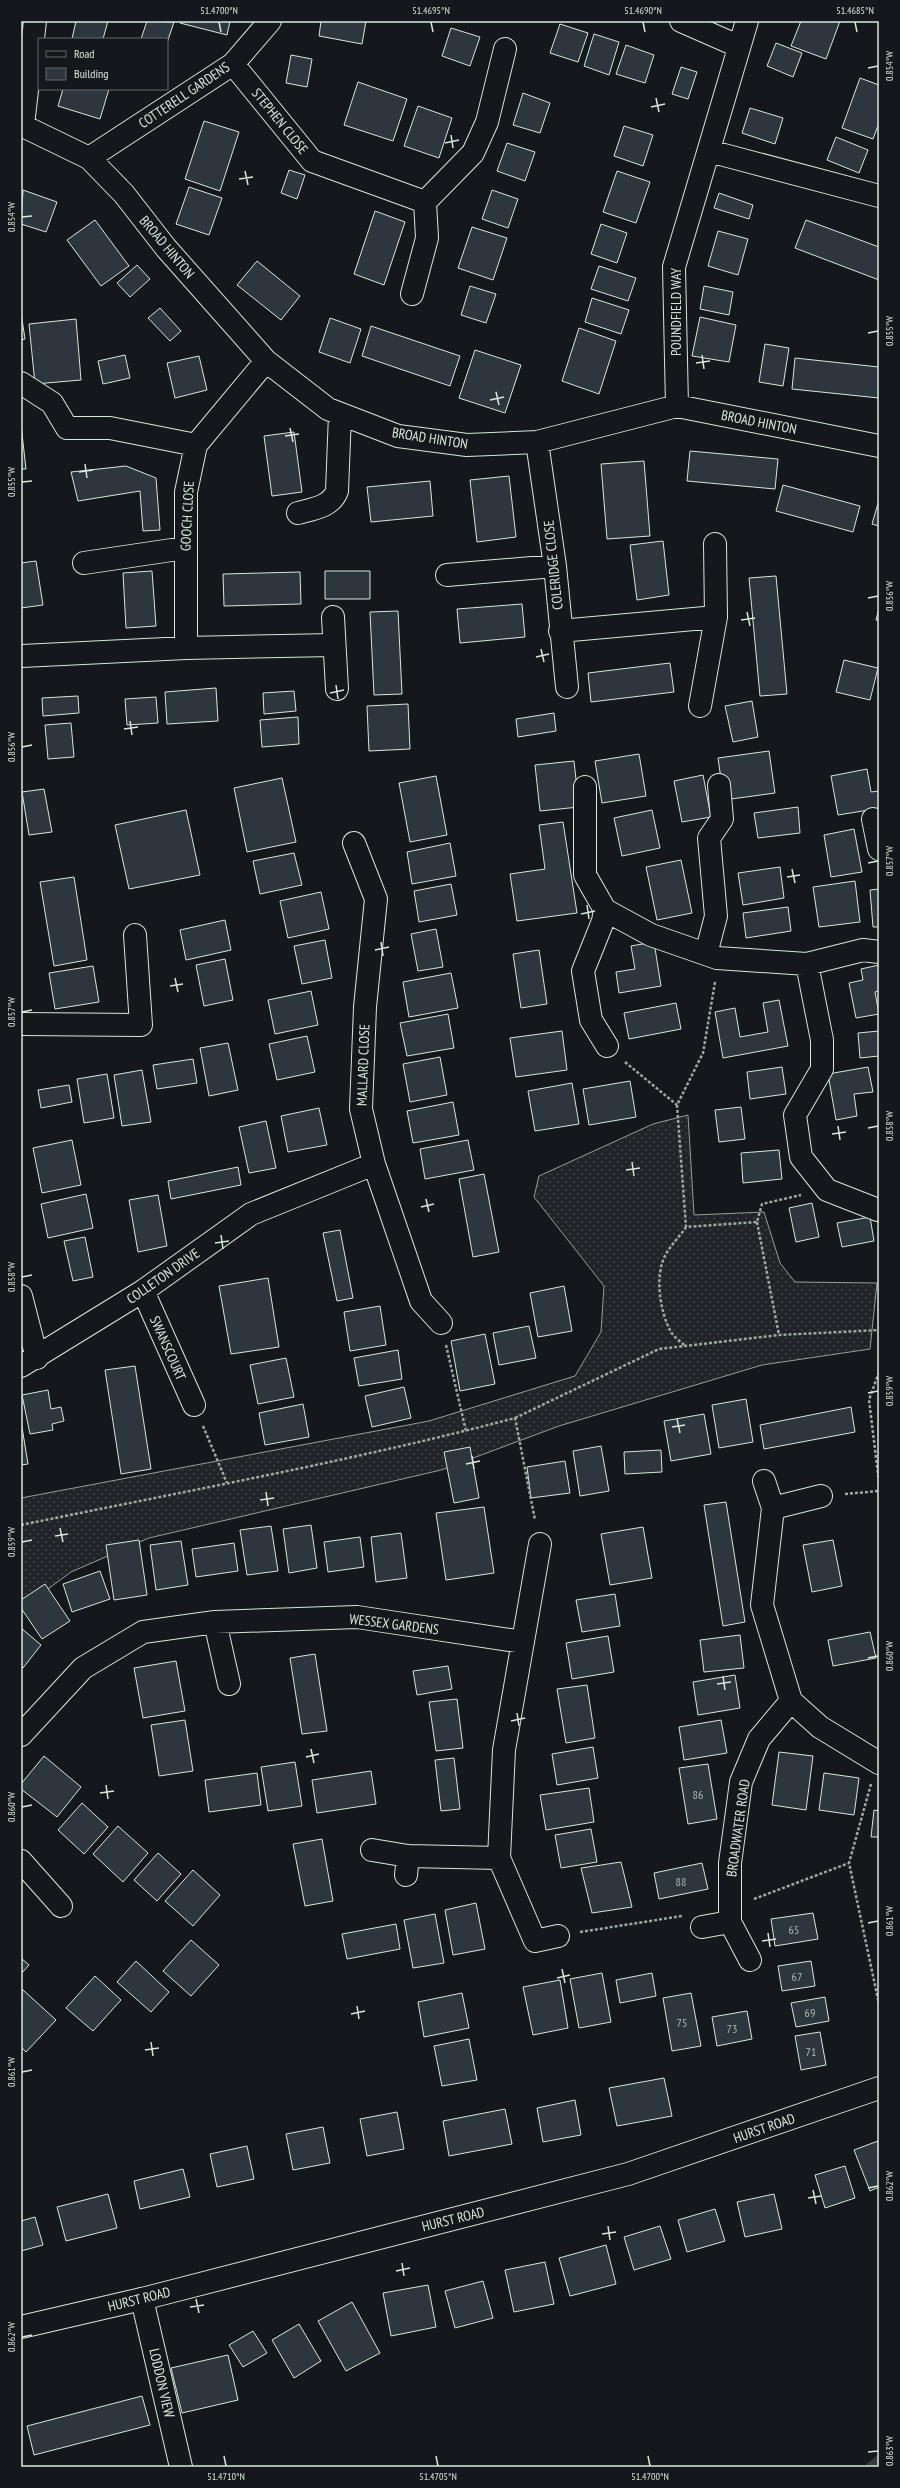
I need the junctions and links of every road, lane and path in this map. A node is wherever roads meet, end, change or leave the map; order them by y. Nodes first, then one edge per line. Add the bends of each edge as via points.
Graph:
1 (35, 21) edge
2 (270, 21) edge
3 (681, 21) edge
4 (747, 21) edge
5 (738, 46) junction
6 (505, 49) dead end
7 (232, 64) junction
8 (22, 125) edge
9 (709, 151) junction
10 (89, 158) junction
11 (879, 196) edge
12 (425, 202) junction
13 (412, 294) dead end
14 (266, 361) junction
15 (21, 383) edge
16 (677, 406) junction
17 (340, 414) junction
18 (537, 442) junction
19 (196, 446) junction
20 (879, 446) edge
21 (298, 513) dead end
22 (716, 544) dead end
23 (185, 548) junction
24 (84, 563) dead end
25 (555, 566) junction
26 (447, 575) dead end
27 (333, 617) dead end
28 (716, 617) junction
29 (560, 631) junction
30 (334, 645) junction
31 (186, 648) junction
32 (22, 656) dead end
33 (567, 687) dead end
34 (337, 689) dead end
35 (700, 706) dead end
36 (719, 785) dead end
37 (585, 787) dead end
38 (873, 819) dead end
39 (354, 843) dead end
40 (879, 849) edge
41 (605, 910) junction
42 (135, 935) dead end
43 (879, 952) edge
44 (711, 956) junction
45 (807, 964) junction
46 (21, 1024) edge
47 (607, 1046) joint
48 (677, 1106) junction
49 (374, 1164) junction
50 (827, 1190) junction
51 (878, 1210) dead end
52 (758, 1222) junction
53 (686, 1227) junction
54 (143, 1291) junction
55 (21, 1296) edge
56 (441, 1323) joint
57 (879, 1330) edge
58 (779, 1334) junction
59 (684, 1346) junction
60 (29, 1362) edge
61 (879, 1372) edge
62 (194, 1405) joint
63 (515, 1418) junction
64 (466, 1431) junction
65 (764, 1481) dead end
66 (879, 1482) edge
67 (227, 1483) junction
68 (879, 1491) edge
69 (821, 1496) joint
70 (773, 1508) junction
71 (21, 1525) edge
72 (540, 1544) joint
73 (215, 1622) junction
74 (523, 1642) junction
75 (229, 1684) dead end
76 (790, 1700) junction
77 (21, 1735) edge
78 (878, 1763) edge
79 (372, 1850) dead end
80 (499, 1858) junction
81 (21, 1861) edge
82 (849, 1863) junction
83 (61, 1906) dead end
84 (730, 1915) junction
85 (683, 1916) dead end
86 (702, 1927) dead end
87 (558, 1936) joint
88 (750, 1960) dead end
89 (879, 2004) edge
90 (879, 2088) edge
91 (142, 2299) junction
92 (21, 2327) edge
93 (181, 2467) edge

1 - 8 street
2 - 7 street, COTTERELL GARDENS
3 - 5 street
4 - 5 street, POUNDFIELD WAY
5 - 9 street, POUNDFIELD WAY
6 - 12 street via 487,122 473,154
7 - 10 street, COTTERELL GARDENS
7 - 12 street, STEPHEN CLOSE via 312,161
8 - 10 street, BROAD HINTON
9 - 11 street
9 - 16 street, POUNDFIELD WAY via 674,267
10 - 14 street, BROAD HINTON via 124,194 166,248
12 - 13 street via 427,238
14 - 17 street, BROAD HINTON via 328,409
14 - 19 street, GOOCH CLOSE
15 - 19 street via 52,403 67,428 110,428
16 - 18 street, BROAD HINTON
16 - 20 street, BROAD HINTON
17 - 18 street, BROAD HINTON via 398,436 467,445
17 - 21 street via 335,498 320,508
18 - 25 street, COLERIDGE CLOSE
19 - 23 street, GOOCH CLOSE via 186,492
22 - 28 street
23 - 24 street
23 - 31 street, GOOCH CLOSE
25 - 26 street
25 - 29 street, COLERIDGE CLOSE
27 - 30 street
28 - 29 street
28 - 35 street
29 - 33 street, COLERIDGE CLOSE
30 - 31 street
30 - 34 street
31 - 32 street
36 - 44 street via 722,819 709,838 716,916
37 - 41 street via 585,875
38 - 40 street
39 - 49 street, MALLARD CLOSE via 376,899 365,1007 361,1109
41 - 44 street via 651,935
41 - 47 street via 583,972 591,1020
42 - 46 street via 141,1025
43 - 45 street via 863,950
44 - 45 street
44 - 48 path via 713,1004 703,1053
45 - 50 street via 822,1040 822,1069 795,1115 801,1157
47 - 48 path
48 - 53 path
49 - 54 street, COLLETON DRIVE via 251,1214
49 - 56 street, MALLARD CLOSE via 421,1301
50 - 51 street
50 - 52 path via 762,1204
52 - 53 path
52 - 58 path
53 - 59 path via 665,1255 660,1275 664,1314 671,1333
54 - 60 street, COLLETON DRIVE
54 - 62 street, SWANSCOURT
55 - 60 street
56 - 64 path
57 - 58 path
58 - 59 path
59 - 63 path via 659,1349
61 - 66 path via 869,1400
62 - 67 path
63 - 64 path
63 - 72 path
64 - 67 path
65 - 70 street
67 - 71 path
68 - 69 path
69 - 70 street
70 - 76 street via 762,1605
72 - 74 street
73 - 74 street, WESSEX GARDENS via 357,1617
73 - 75 street
73 - 77 street, WESSEX GARDENS via 143,1632 83,1668
74 - 80 street via 504,1750
76 - 78 street via 820,1727
76 - 84 street, BROADWATER ROAD via 759,1739 741,1782 730,1863
78 - 82 path
79 - 80 street via 407,1865
80 - 87 street via 535,1940
81 - 83 street
82 - 84 path
82 - 89 path
84 - 86 street
84 - 88 street, BROADWATER ROAD
85 - 87 path
90 - 91 street, HURST ROAD via 628,2174
91 - 92 street, HURST ROAD
91 - 93 street, LODDON VIEW

